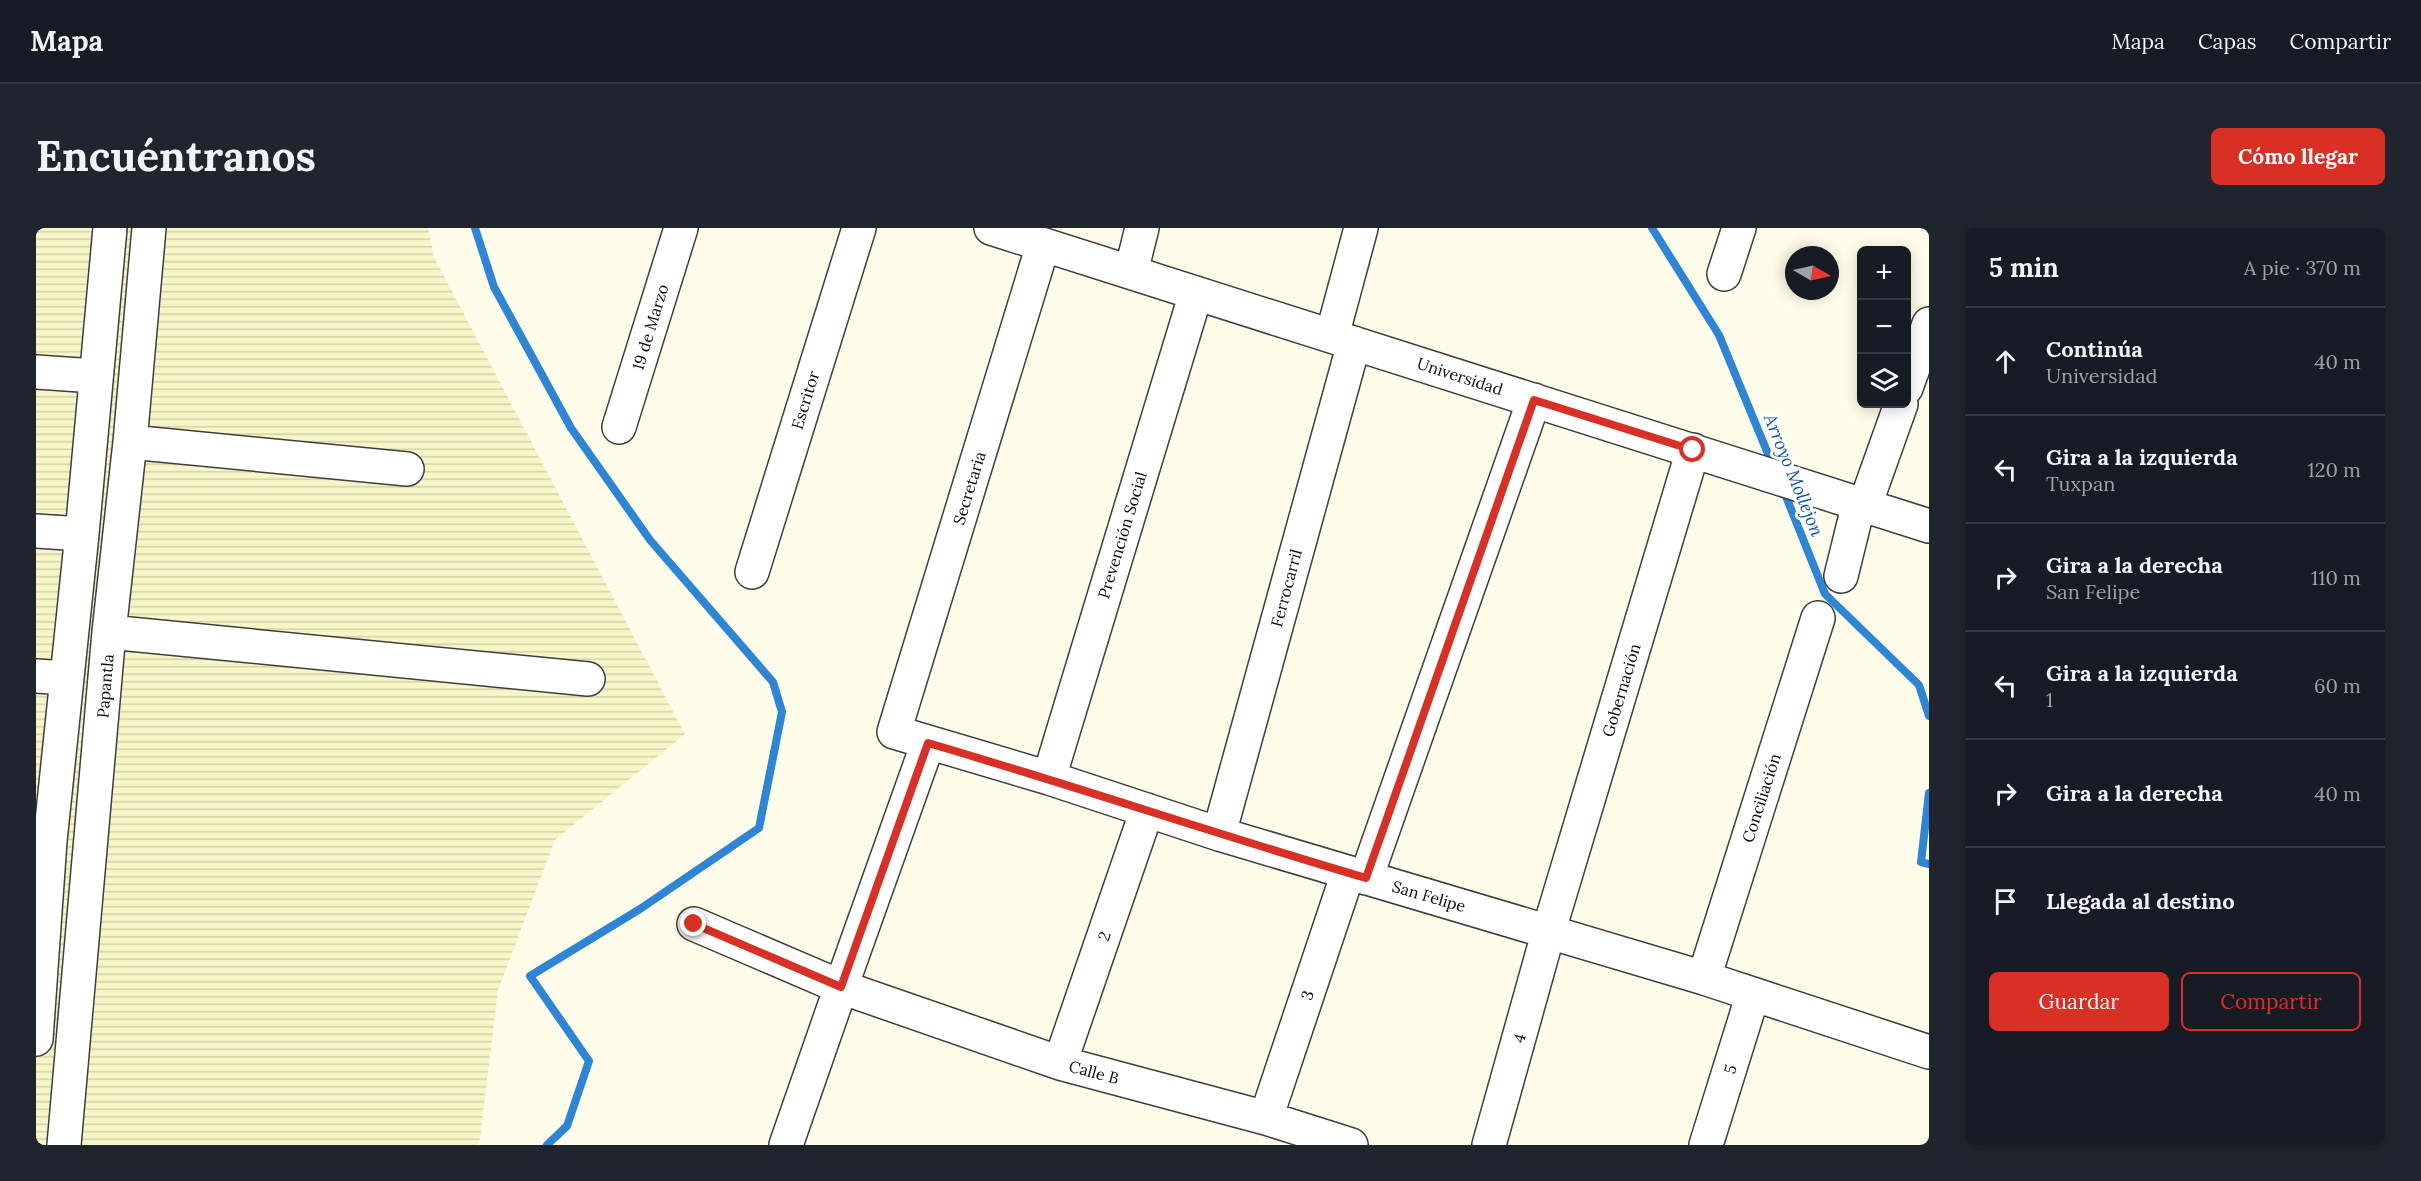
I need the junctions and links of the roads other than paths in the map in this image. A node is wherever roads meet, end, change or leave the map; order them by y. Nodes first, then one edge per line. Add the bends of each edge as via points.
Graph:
1 (110, 228) edge
2 (143, 228) edge
3 (681, 228) edge
4 (859, 228) edge
5 (991, 228) edge
6 (1142, 228) edge
7 (1361, 228) edge
8 (1738, 228) edge
9 (1043, 244) junction
10 (1131, 272) junction
11 (1724, 274) dead end
12 (1196, 293) junction
13 (1929, 324) edge
14 (1343, 339) junction
15 (36, 372) edge
16 (1911, 374) edge
17 (95, 376) junction
18 (1534, 400) junction
19 (1899, 408) edge
20 (619, 427) dead end
21 (130, 442) junction
22 (1693, 450) junction
23 (407, 469) dead end
24 (1862, 504) junction
25 (1929, 526) edge
26 (36, 531) edge
27 (82, 534) junction
28 (752, 572) dead end
29 (1841, 576) dead end
30 (1818, 618) dead end
31 (109, 632) junction
32 (51, 677) edge
33 (588, 679) dead end
34 (894, 732) joint
35 (928, 743) junction
36 (1049, 778) junction
37 (1147, 810) junction
38 (1219, 834) junction
39 (43, 841) edge
40 (92, 847) junction
41 (1357, 875) junction
42 (694, 924) dead end
43 (1549, 930) junction
44 (1704, 978) junction
45 (841, 987) junction
46 (1753, 994) junction
47 (38, 1005) edge
48 (36, 1040) edge
49 (1929, 1052) edge
50 (1060, 1063) junction
51 (1266, 1118) junction
52 (64, 1145) edge
53 (786, 1145) edge
54 (1351, 1145) edge
55 (1489, 1145) edge
56 (1706, 1145) edge

1 - 17 street
2 - 21 street, Papantla
3 - 20 street, 19 de Marzo
4 - 28 street, Escritor
5 - 9 street, Universidad
6 - 10 street
7 - 14 street, Ferrocarril
8 - 11 street
9 - 10 street, Universidad
9 - 34 street, Secretaria
10 - 12 street, Universidad
12 - 14 street, Universidad
12 - 36 street, Prevención Social
13 - 16 street
14 - 18 street, Universidad
14 - 38 street, Ferrocarril
15 - 17 street
17 - 27 street
18 - 22 street, Universidad
18 - 41 street, 3
19 - 24 street
21 - 23 street
21 - 31 street, Papantla
22 - 24 street, Universidad
22 - 43 street, Gobernación
24 - 25 street, Universidad
24 - 29 street
26 - 27 street
27 - 32 street
30 - 44 street, Conciliación
31 - 33 street
31 - 40 street, Papantla
32 - 39 street
34 - 35 street, San Felipe
35 - 36 street, San Felipe
35 - 45 street
36 - 37 street, San Felipe
37 - 38 street, San Felipe
37 - 50 street, 2
38 - 41 street, San Felipe
39 - 40 street
39 - 47 street
40 - 52 street, Papantla
41 - 43 street, San Felipe
41 - 51 street, 3
42 - 45 street, Calle B
43 - 44 street, San Felipe
43 - 55 street, 4
44 - 46 street, San Felipe
45 - 50 street, Calle B
45 - 53 street
46 - 49 street, San Felipe
46 - 56 street, 5
47 - 48 street
50 - 51 street, Calle B
51 - 54 street, Calle B

